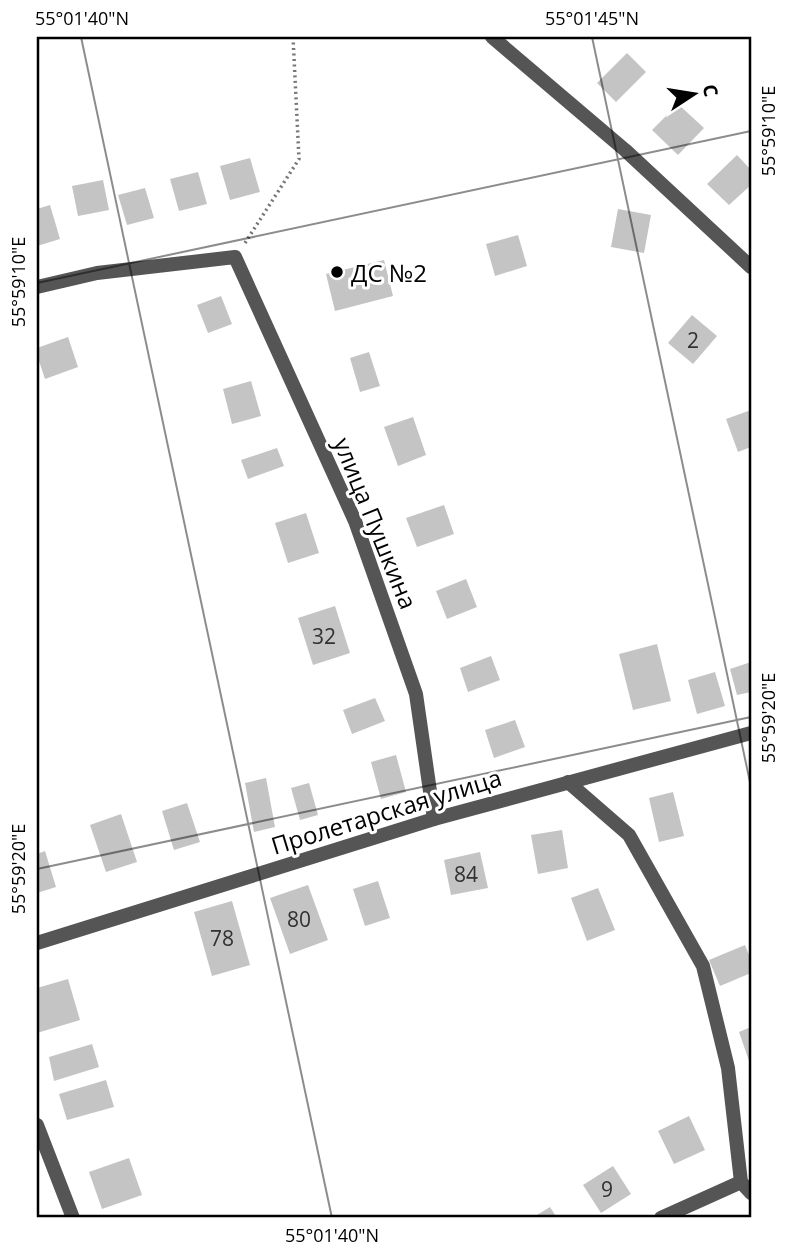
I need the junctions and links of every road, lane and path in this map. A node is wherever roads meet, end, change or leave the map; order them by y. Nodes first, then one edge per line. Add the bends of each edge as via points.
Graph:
1 (293, 37) edge
2 (492, 37) edge
3 (236, 257) junction
4 (751, 267) edge
5 (37, 287) edge
6 (751, 733) edge
7 (568, 782) junction
8 (434, 819) junction
9 (37, 943) edge
10 (37, 1125) edge
11 (741, 1182) junction
12 (751, 1193) edge
13 (73, 1218) edge
14 (661, 1218) edge

1 - 3 path via 299,159
2 - 4 street via 625,150
3 - 5 street via 97,273
3 - 8 street, улица Пушкина via 355,521 416,694
6 - 7 street, Пролетарская улица
7 - 8 street, Пролетарская улица
7 - 11 street via 629,835 703,966 728,1068
8 - 9 street, Пролетарская улица
10 - 13 street
11 - 12 street
11 - 14 street

